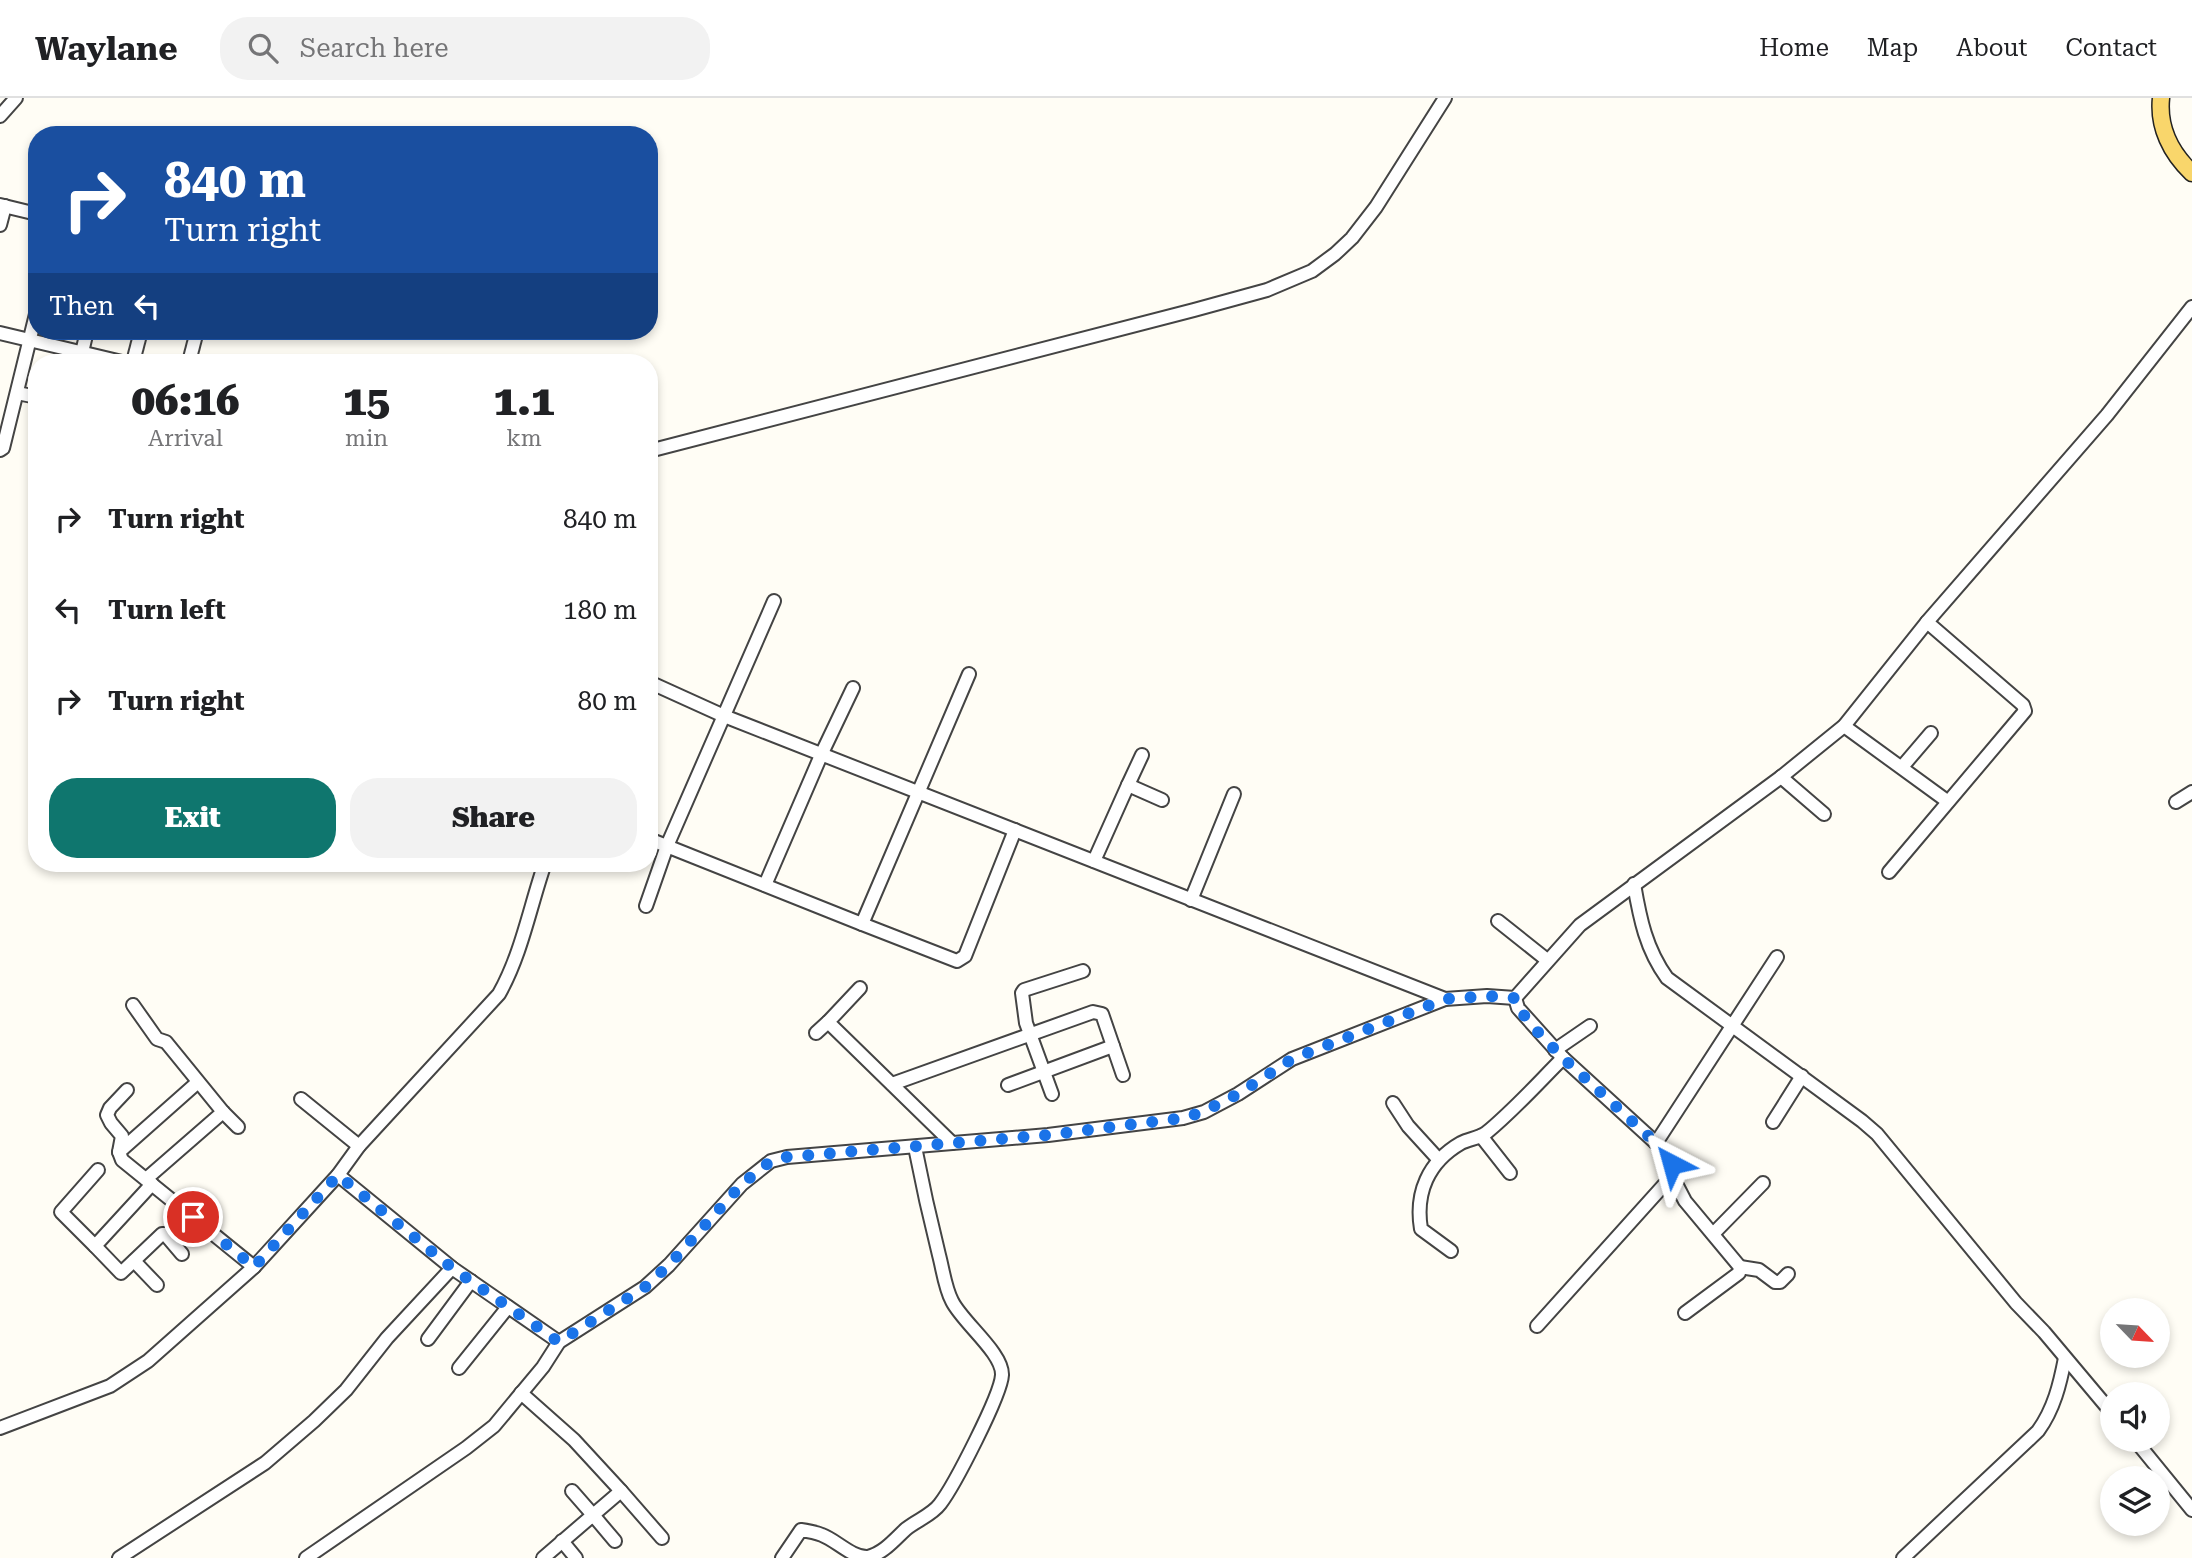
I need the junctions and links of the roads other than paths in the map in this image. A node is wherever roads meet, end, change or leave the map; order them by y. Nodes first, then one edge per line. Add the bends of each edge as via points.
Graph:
1 (16, 98) edge
2 (1445, 98) edge
3 (2161, 98) edge
4 (0, 116) edge
5 (2192, 173) edge
6 (2, 206) edge
7 (28, 212) edge
8 (0, 225) edge
9 (2192, 307) edge
10 (0, 333) edge
11 (28, 340) edge
12 (29, 340) joint
13 (69, 354) edge
14 (17, 393) junction
15 (28, 395) edge
16 (658, 449) edge
17 (0, 450) edge
18 (774, 601) dead end
19 (1927, 622) junction
20 (969, 674) dead end
21 (658, 686) edge
22 (853, 688) dead end
23 (724, 716) junction
24 (1844, 726) junction
25 (1931, 733) dead end
26 (822, 753) junction
27 (1142, 755) dead end
28 (1902, 767) junction
29 (1781, 777) junction
30 (1128, 785) junction
31 (920, 791) junction
32 (2192, 792) edge
33 (1234, 794) dead end
34 (1162, 800) dead end
35 (1947, 801) junction
36 (2176, 802) dead end
37 (1824, 814) dead end
38 (1015, 830) junction
39 (658, 842) edge
40 (667, 846) junction
41 (1094, 861) junction
42 (542, 872) edge
43 (658, 872) edge
44 (658, 872) edge
45 (1889, 872) dead end
46 (1634, 884) junction
47 (765, 885) junction
48 (1191, 900) junction
49 (646, 906) dead end
50 (1498, 921) dead end
51 (862, 924) junction
52 (1777, 957) dead end
53 (1546, 960) junction
54 (1083, 971) dead end
55 (860, 988) dead end
56 (1515, 998) junction
57 (1445, 999) junction
58 (133, 1004) dead end
59 (828, 1022) junction
60 (1590, 1026) dead end
61 (1733, 1026) junction
62 (816, 1033) dead end
63 (1029, 1035) junction
64 (1113, 1046) junction
65 (1559, 1054) junction
66 (1043, 1072) junction
67 (1123, 1075) dead end
68 (1802, 1076) junction
69 (198, 1082) junction
70 (892, 1084) junction
71 (1009, 1085) dead end
72 (127, 1090) dead end
73 (1052, 1094) dead end
74 (301, 1099) dead end
75 (1393, 1102) dead end
76 (223, 1112) junction
77 (1773, 1122) dead end
78 (238, 1127) dead end
79 (1481, 1136) junction
80 (952, 1143) junction
81 (1656, 1143) junction
82 (359, 1146) junction
83 (915, 1147) junction
84 (119, 1152) junction
85 (1439, 1160) junction
86 (98, 1170) dead end
87 (1510, 1173) dead end
88 (338, 1175) junction
89 (1672, 1176) junction
90 (149, 1182) junction
91 (1763, 1183) dead end
92 (1713, 1234) junction
93 (95, 1246) junction
94 (1451, 1251) dead end
95 (182, 1254) dead end
96 (134, 1261) junction
97 (254, 1267) junction
98 (1740, 1267) junction
99 (452, 1268) junction
100 (1788, 1275) dead end
101 (471, 1281) junction
102 (157, 1285) dead end
103 (508, 1307) junction
104 (1685, 1313) dead end
105 (1537, 1326) dead end
106 (428, 1339) dead end
107 (559, 1342) junction
108 (2065, 1358) junction
109 (459, 1367) dead end
110 (521, 1393) junction
111 (2100, 1399) edge
112 (0, 1428) edge
113 (2145, 1452) edge
114 (572, 1490) dead end
115 (621, 1491) junction
116 (2192, 1510) edge
117 (593, 1515) junction
118 (662, 1538) dead end
119 (562, 1541) junction
120 (615, 1541) dead end
121 (119, 1558) edge
122 (306, 1558) edge
123 (542, 1558) edge
124 (576, 1558) edge
125 (782, 1558) edge
126 (1903, 1558) edge

1 - 4 street
2 - 16 street via 1360,228 1312,271 1206,307
3 - 5 main road via 2169,143
6 - 7 street
6 - 8 street
9 - 19 street via 2107,415
10 - 11 street
12 - 13 street
12 - 14 street
14 - 15 street
14 - 17 street
18 - 23 street
19 - 24 street
19 - 35 street via 2025,708
20 - 31 street
21 - 23 street
22 - 26 street
23 - 26 street
23 - 40 street
24 - 28 street
24 - 29 street
25 - 28 street
26 - 31 street
26 - 47 street
27 - 30 street
28 - 35 street
29 - 37 street
29 - 46 street
30 - 34 street
30 - 41 street
31 - 38 street
31 - 51 street
32 - 36 street
33 - 48 street
35 - 45 street
38 - 41 street
38 - 51 street via 961,960
39 - 40 street
40 - 43 street
40 - 47 street
41 - 48 street
42 - 82 street via 499,994
44 - 49 street
46 - 53 street via 1580,925
46 - 61 street via 1641,928 1659,967 1678,988
47 - 51 street
48 - 57 street
50 - 53 street
52 - 61 street
53 - 56 street
54 - 63 street via 1024,990
55 - 59 street
56 - 57 street
56 - 65 street via 1518,1008
57 - 80 street via 1292,1059 1238,1094 1194,1115 1104,1129
58 - 69 street via 157,1039 166,1042
59 - 62 street
59 - 70 street
60 - 65 street
61 - 68 street
61 - 81 street
63 - 64 street via 1093,1012 1102,1014
63 - 66 street
63 - 70 street
64 - 66 street
64 - 67 street
65 - 79 street
65 - 81 street
66 - 71 street
66 - 73 street
68 - 77 street
68 - 108 street via 1877,1134
69 - 76 street
69 - 84 street
70 - 80 street
72 - 84 street via 107,1115 122,1136
74 - 82 street
75 - 85 street
76 - 78 street
76 - 90 street
79 - 85 street via 1461,1143
79 - 87 street
80 - 83 street
81 - 89 street via 1672,1164
82 - 88 street
83 - 107 street via 771,1161 742,1184 645,1287
83 - 125 street via 951,1301 1000,1365 1002,1375 995,1397 940,1504 880,1552 860,1558 823,1535 801,1530
84 - 90 street via 122,1160
85 - 94 street via 1424,1182 1421,1225
86 - 93 street via 61,1212
88 - 97 street
88 - 99 street
89 - 92 street via 1685,1201
89 - 105 street
90 - 93 street
90 - 97 street
91 - 92 street
92 - 98 street
93 - 96 street via 121,1273
95 - 96 street via 162,1234
96 - 102 street
97 - 112 street via 148,1361 110,1386
98 - 100 street via 1759,1270 1775,1282
98 - 104 street via 1739,1273
99 - 101 street
99 - 121 street via 314,1421 265,1462
101 - 103 street
101 - 106 street
103 - 107 street
103 - 109 street
107 - 110 street
108 - 111 street
108 - 126 street via 2048,1417 2038,1432
110 - 115 street via 574,1440
110 - 122 street via 494,1426 466,1448
113 - 116 street
114 - 117 street
115 - 117 street
115 - 118 street
117 - 119 street
117 - 120 street
119 - 123 street
119 - 124 street

